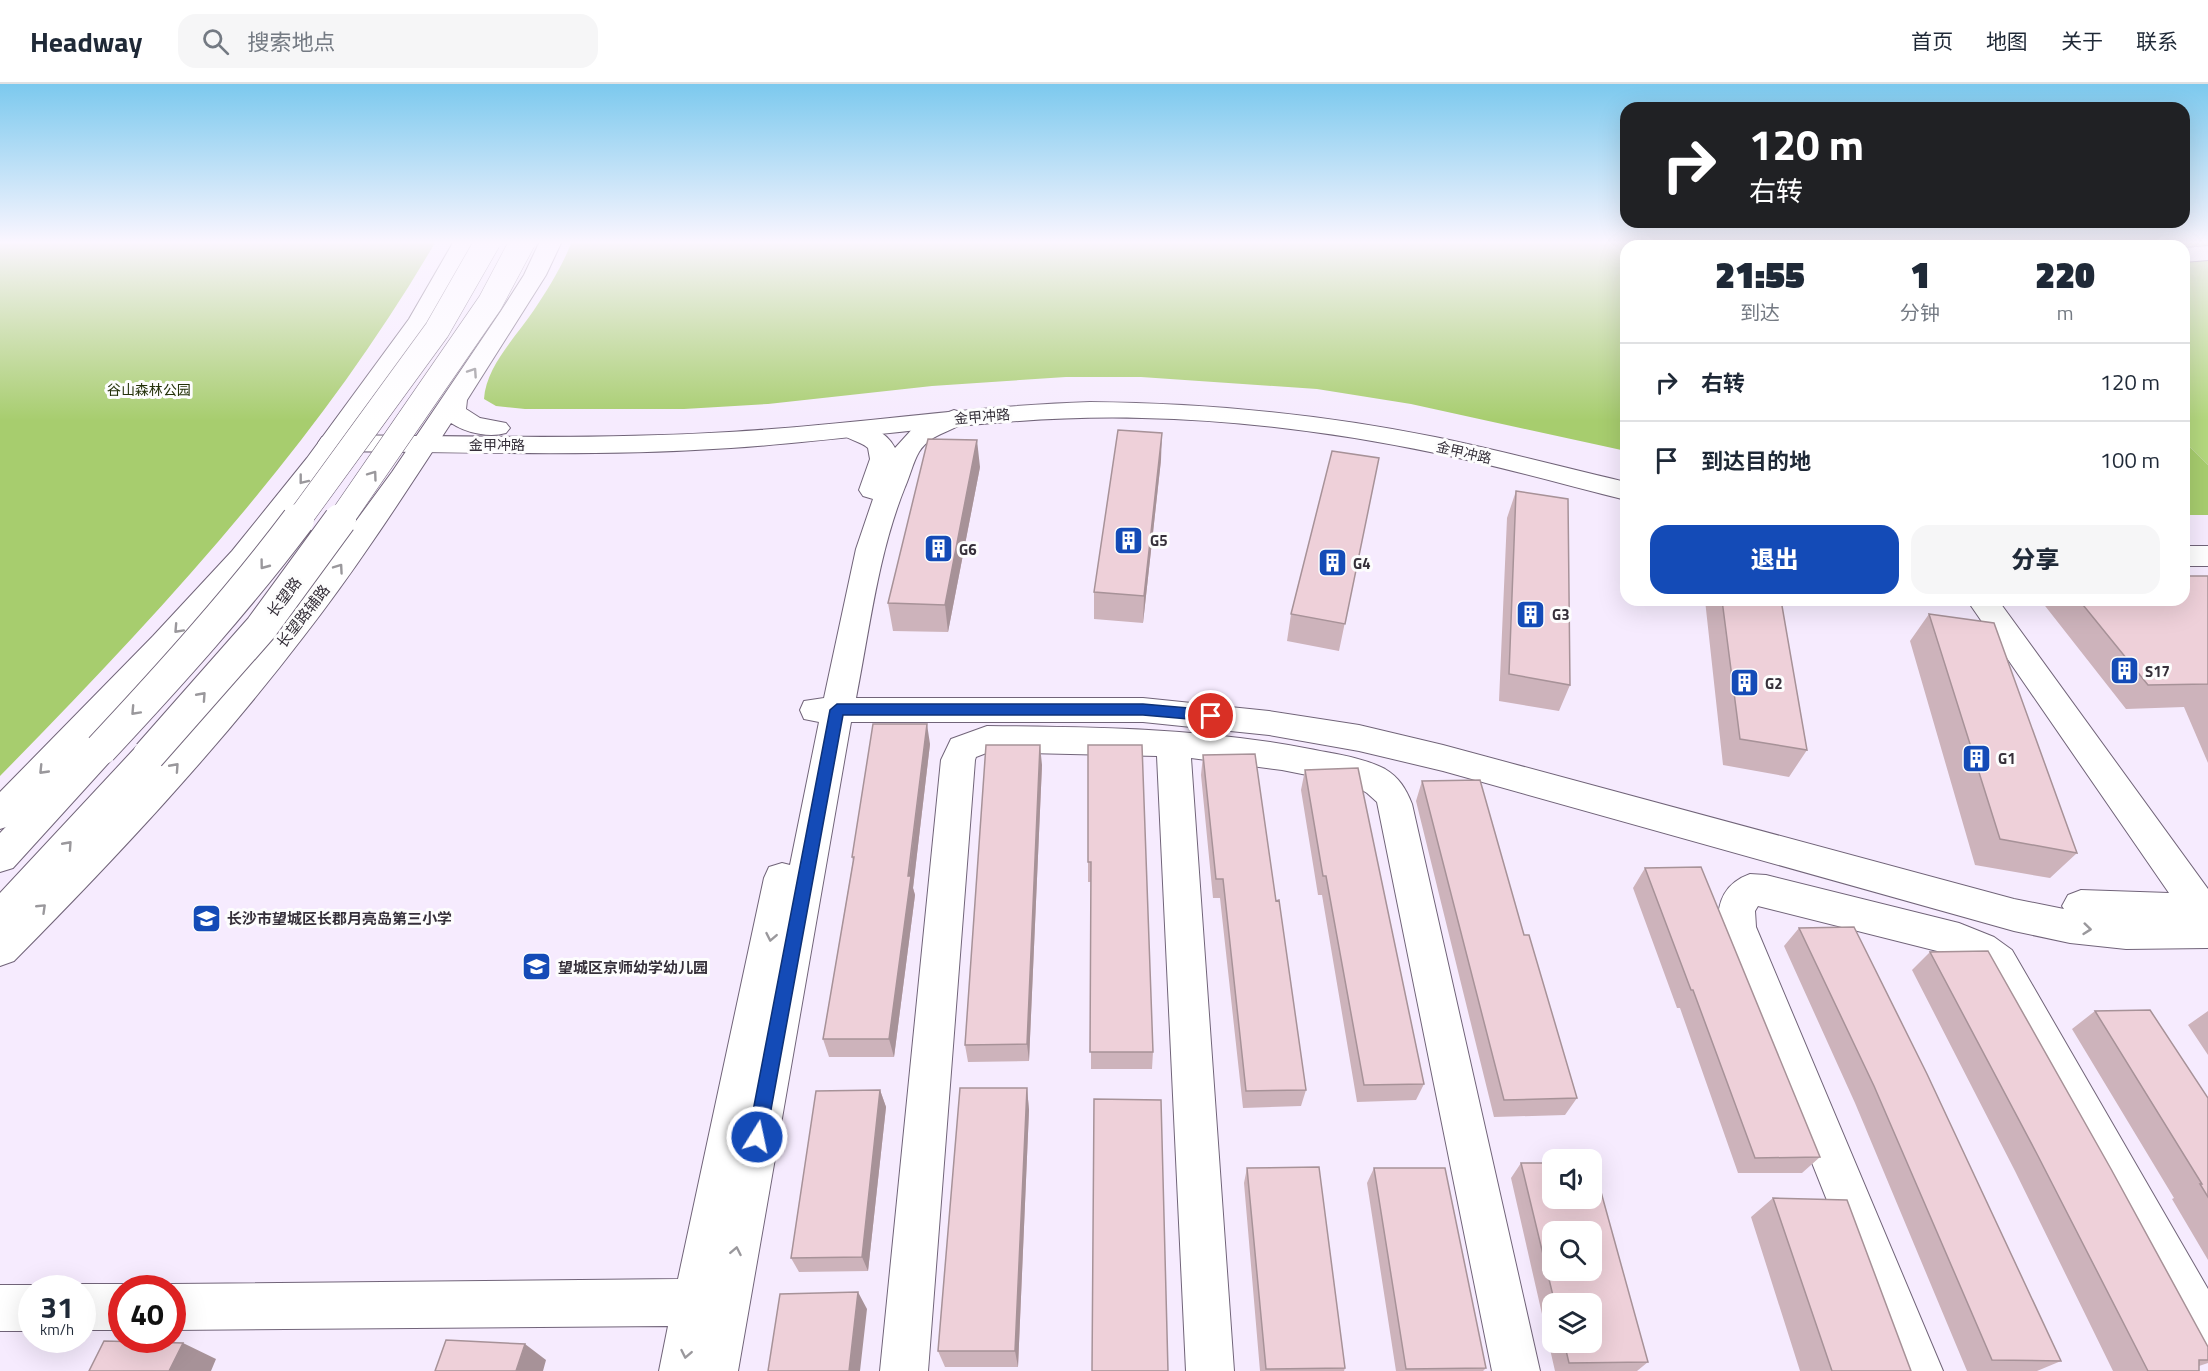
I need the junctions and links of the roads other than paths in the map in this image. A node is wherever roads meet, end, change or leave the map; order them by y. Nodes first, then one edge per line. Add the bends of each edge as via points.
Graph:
1 (431, 301) edge
2 (455, 301) edge
3 (491, 301) edge
4 (519, 301) edge
5 (454, 400) junction
6 (954, 418) junction
7 (851, 430) junction
8 (336, 435) junction
9 (430, 436) junction
10 (492, 436) junction
11 (1620, 475) edge
12 (402, 478) junction
13 (1620, 490) edge
14 (2208, 537) edge
15 (2190, 538) edge
16 (2190, 556) edge
17 (2208, 556) edge
18 (1986, 606) edge
19 (2007, 606) edge
20 (829, 700) junction
21 (1173, 744) junction
22 (0, 815) edge
23 (0, 857) edge
24 (2207, 910) edge
25 (0, 920) edge
26 (0, 949) edge
27 (711, 1302) junction
28 (186, 1306) edge
29 (0, 1308) edge
30 (18, 1308) edge
31 (2208, 1335) edge
32 (683, 1371) edge
33 (714, 1371) edge
34 (904, 1371) edge
35 (1210, 1371) edge
36 (1516, 1371) edge
37 (1919, 1371) edge

1 - 8 street
2 -> 23 street, bridge via 286,537 200,642
25 -> 3 street, 长望路, bridge via 261,628
5 -> 4 street, 长望路辅路
5 - 9 street, 长望路辅路
5 - 10 street via 453,409 464,421
6 - 7 street, 金甲冲路
6 - 13 street, 金甲冲路 via 1107,410 1260,418 1436,446
6 - 20 street via 924,431 902,461 870,549
7 - 10 street, 金甲冲路 via 672,443
7 - 20 street via 881,444 885,460 868,502 841,595
8 - 9 street, 金甲冲路
8 -> 22 street via 242,558
9 - 10 street, 金甲冲路
9 - 12 street, 长望路辅路
10 - 11 street, 金甲冲路 via 742,426 1040,398 1194,399 1384,422
10 - 12 street via 438,454
26 -> 12 street, 长望路辅路 via 91,860 250,682 335,574
14 - 15 street
16 - 17 street
18 - 24 street
19 - 24 street
20 - 24 street via 1143,710 1269,723 1359,738 1443,758 2025,918 2070,927 2126,933
20 - 27 street
21 - 34 street via 987,739 963,748 958,760
21 - 35 street
21 - 36 street via 1291,758 1362,774 1389,791 1398,816
27 - 28 street
27 -> 32 street
27 - 33 street
29 - 30 street
31 - 37 street via 1998,962 1959,940 1750,890 1738,901 1737,927

